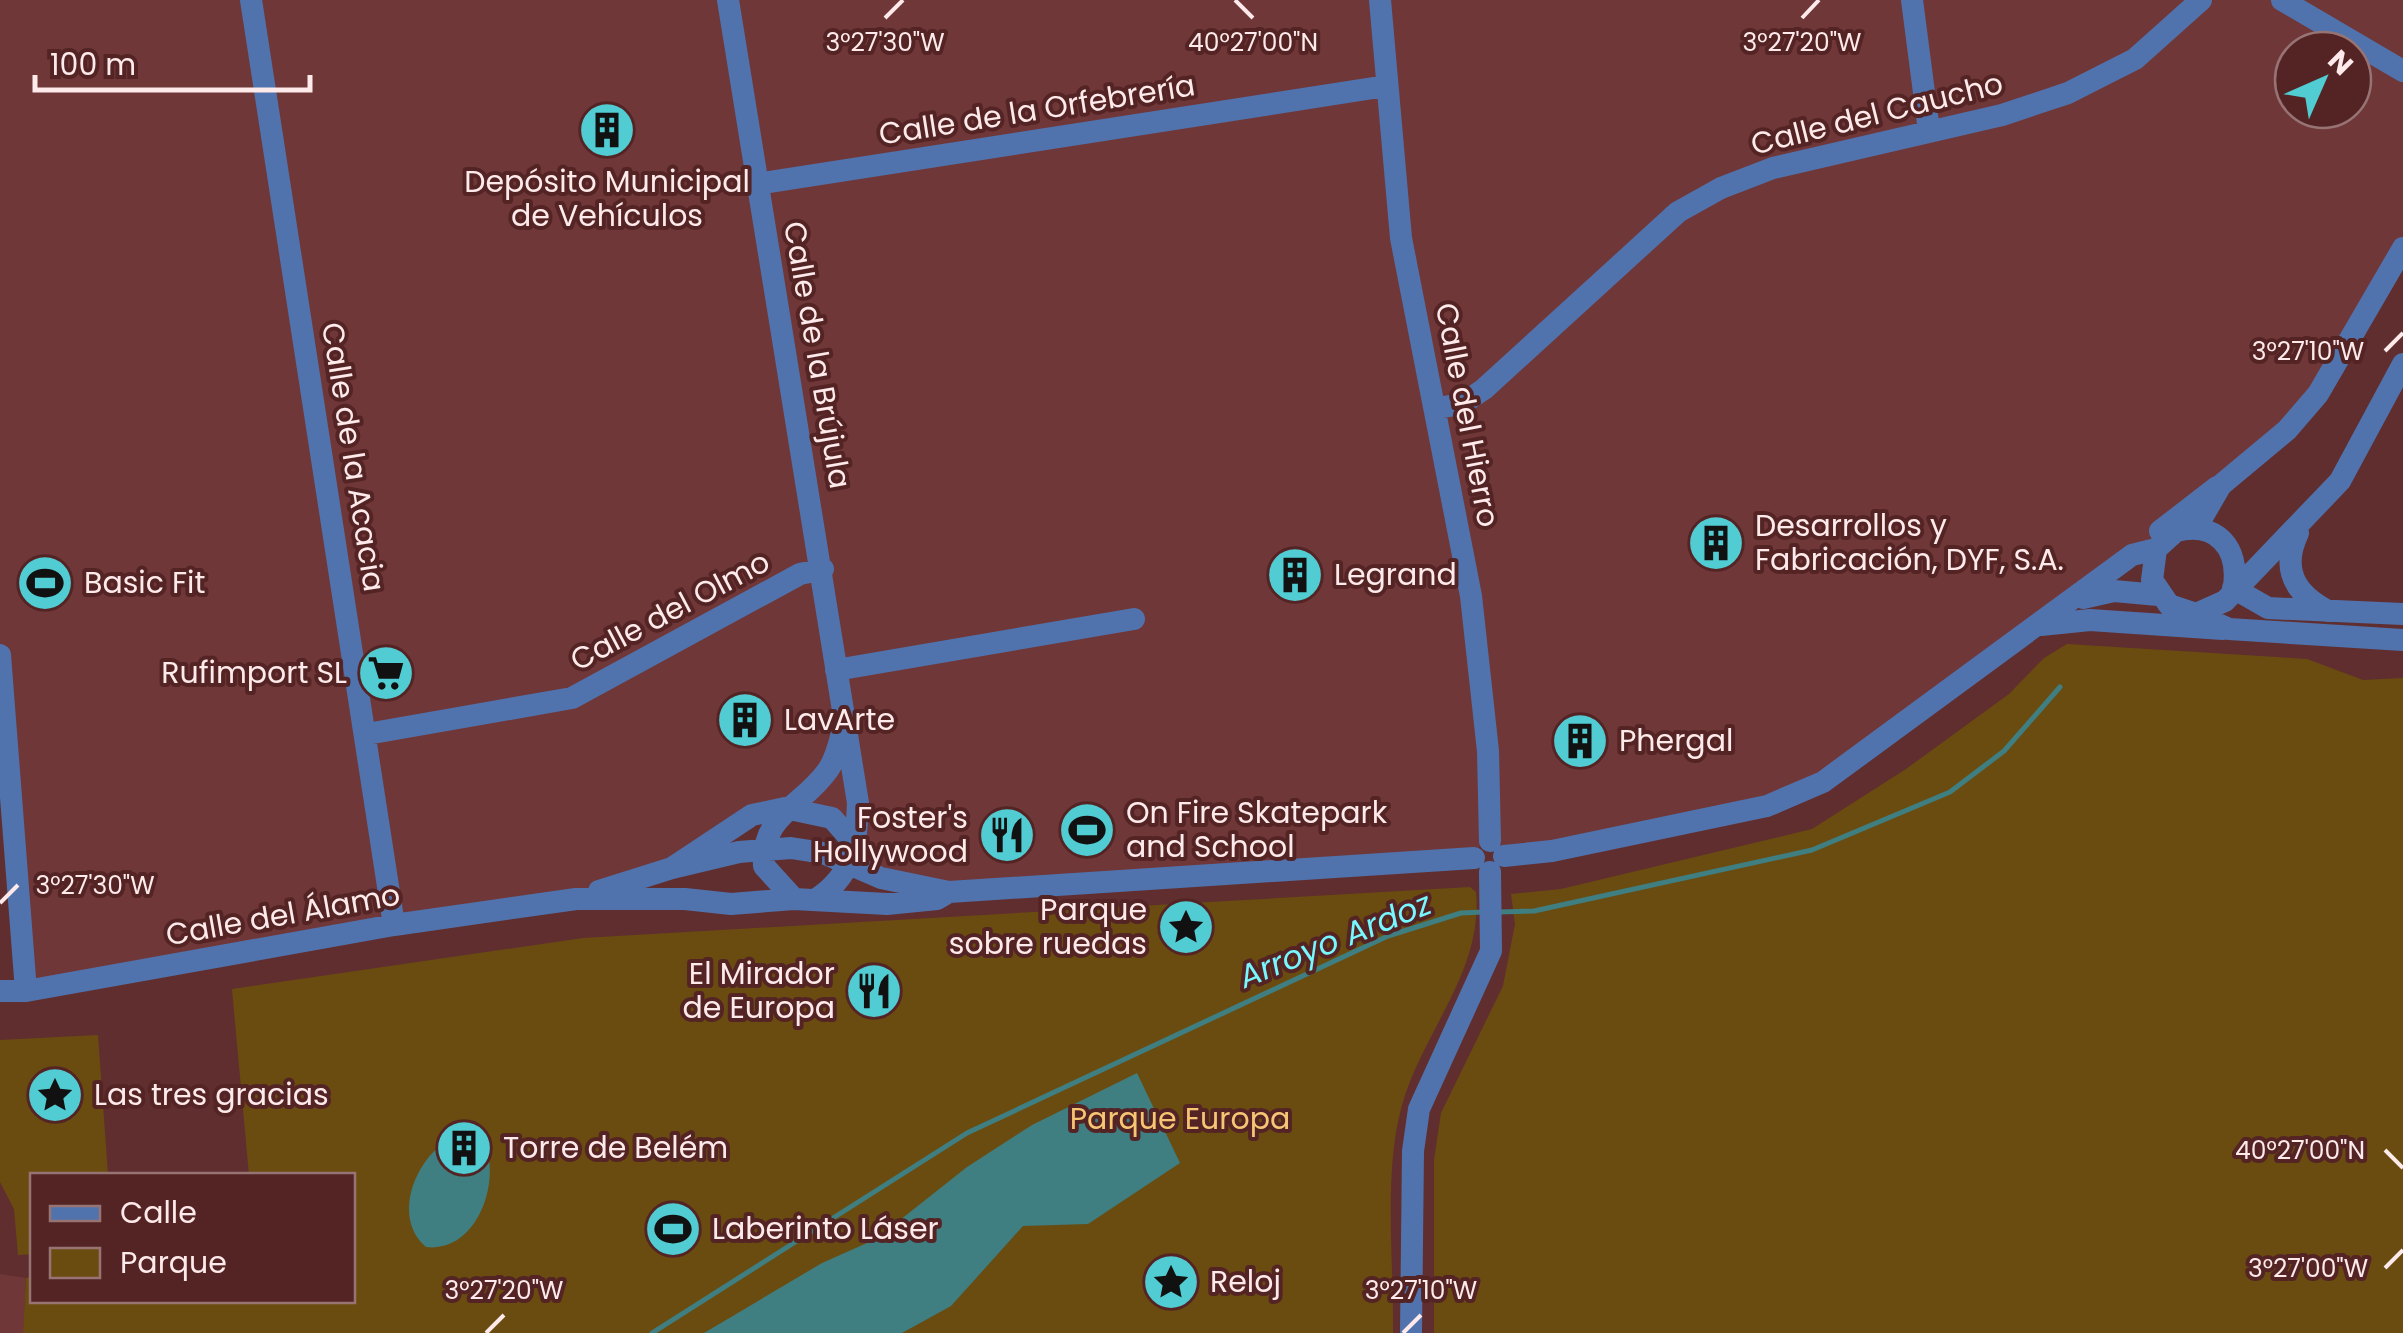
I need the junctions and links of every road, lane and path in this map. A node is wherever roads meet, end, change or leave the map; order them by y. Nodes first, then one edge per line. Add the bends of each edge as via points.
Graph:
1 (251, 0) edge
2 (728, 0) edge
3 (1380, 0) edge
4 (1912, 0) edge
5 (2201, 0) edge
6 (2282, 0) edge
7 (2403, 71) edge
8 (1386, 86) junction
9 (1929, 131) junction
10 (757, 184) junction
11 (2403, 248) edge
12 (2403, 364) edge
13 (1438, 408) junction
14 (2220, 486) junction
15 (2302, 526) junction
16 (2196, 528) junction
17 (2156, 550) junction
18 (2132, 555) junction
19 (823, 569) junction
20 (2234, 587) junction
21 (2158, 595) junction
22 (2070, 602) junction
23 (2331, 612) junction
24 (2196, 614) junction
25 (2403, 614) edge
26 (1134, 619) dead end
27 (2038, 626) junction
28 (2228, 628) junction
29 (2403, 640) edge
30 (0, 656) edge
31 (836, 670) junction
32 (845, 721) junction
33 (367, 734) junction
34 (784, 808) junction
35 (763, 850) junction
36 (854, 854) junction
37 (1490, 864) junction
38 (672, 868) junction
39 (950, 892) junction
40 (576, 898) junction
41 (804, 900) junction
42 (394, 925) junction
43 (0, 990) edge
44 (26, 990) junction
45 (1411, 1333) edge

1 - 33 street, Calle de la Acacia
2 - 10 street, Calle de la Brújula
3 - 8 street, Calle del Hierro
4 - 9 street
5 - 9 street, Calle del Caucho via 2135,59 2068,93
6 - 7 street
8 - 10 street, Calle de la Orfebrería
8 - 13 street, Calle del Hierro via 1401,238
9 - 13 street, Calle del Caucho via 1772,168 1678,212 1484,389 1462,404
10 - 19 street, Calle de la Brújula
11 - 14 street via 2318,394 2287,430
12 - 15 street via 2340,481
13 - 37 street, Calle del Hierro via 1471,596 1488,752
14 - 16 street
14 - 18 street
15 - 20 street
15 - 23 street via 2289,553 2291,575 2297,590
16 - 17 street via 2176,530
16 - 20 street via 2229,546
17 - 18 street
17 - 21 street via 2151,564
18 - 22 street
19 - 31 street, Calle de la Brújula
19 - 33 street, Calle del Olmo via 800,574 572,698
20 - 23 street via 2268,608
20 - 24 street via 2224,601
21 - 22 street via 2114,590
21 - 24 street via 2168,606
22 - 27 street
23 - 25 street
24 - 28 street
26 - 31 street
27 - 28 street via 2090,620
27 - 37 street via 1797,795
28 - 29 street
30 - 44 street
31 - 32 street, Calle de la Brújula
32 - 34 street, Calle del Álamo via 835,758
32 - 36 street, Calle de la Brújula via 858,803
33 - 42 street, Calle de la Acacia
34 - 35 street, Calle del Álamo
34 - 36 street via 832,818
34 - 38 street, Calle del Álamo via 752,815
35 - 36 street, Calle del Álamo
35 - 38 street, Calle del Álamo
35 - 41 street via 771,879
36 - 39 street via 882,878
36 - 41 street via 836,886
37 - 39 street
37 - 45 street, Calle del Hierro via 1493,921 1484,974 1420,1109 1413,1151
38 - 40 street, Calle del Álamo
39 - 41 street, Calle del Álamo via 886,904
40 - 41 street, Calle del Álamo
40 - 42 street, Calle del Álamo
42 - 44 street, Calle del Álamo
43 - 44 street, Calle del Álamo

